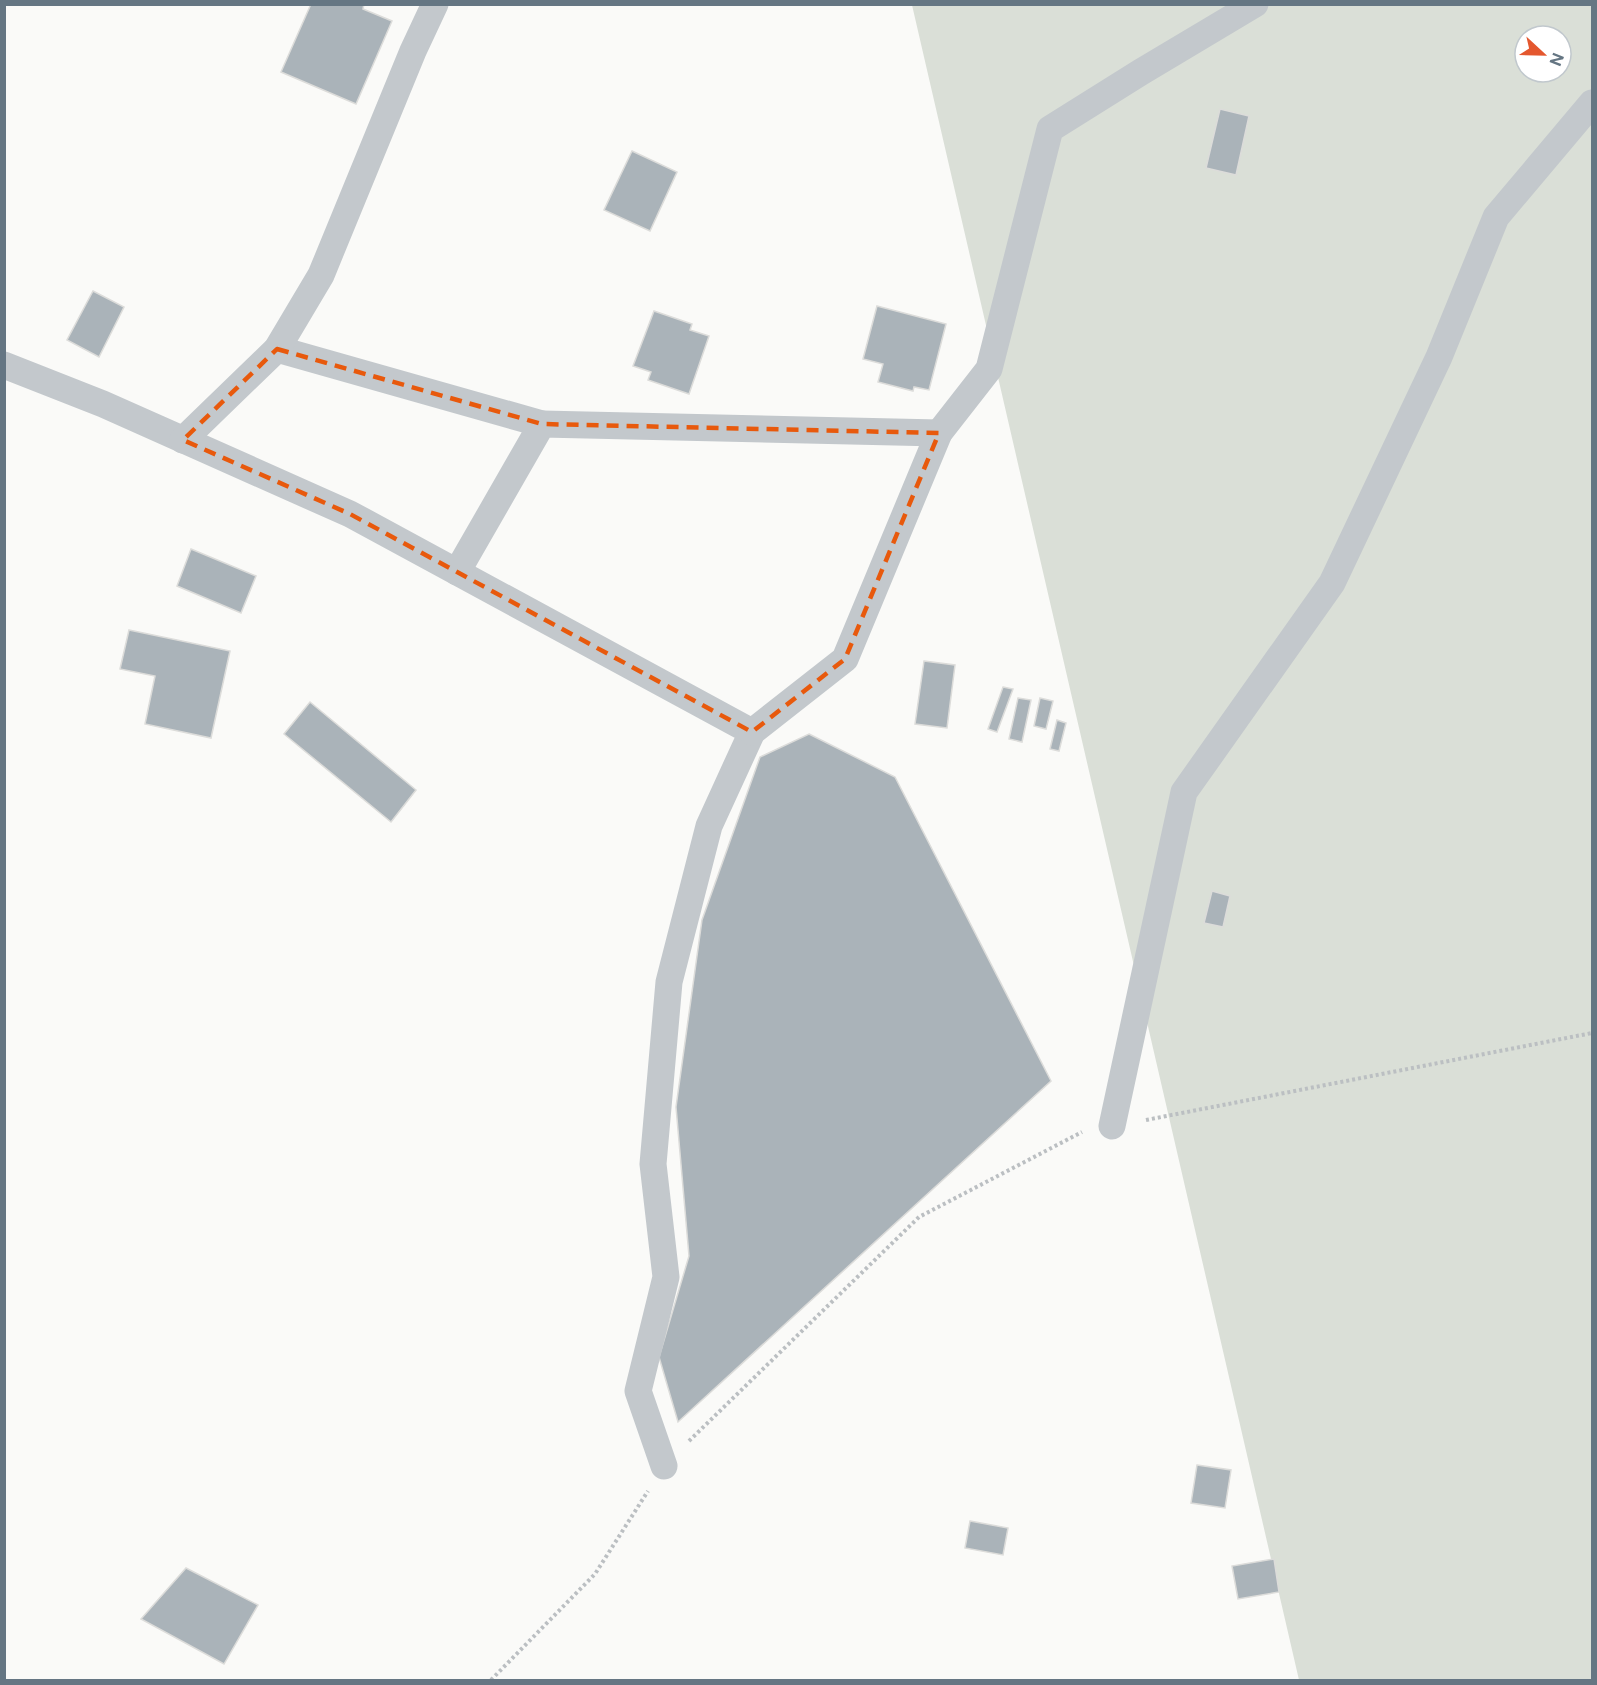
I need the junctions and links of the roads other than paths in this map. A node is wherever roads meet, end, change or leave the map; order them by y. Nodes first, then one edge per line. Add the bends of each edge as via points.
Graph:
1 (435, 4) edge
2 (1255, 4) edge
3 (1593, 103) edge
4 (277, 349) junction
5 (4, 365) edge
6 (542, 424) junction
7 (939, 433) junction
8 (183, 440) junction
9 (458, 572) junction
10 (752, 732) junction
11 (1112, 1126) road end
12 (664, 1466) road end

1 - 4 street via 321,275
2 - 7 street via 1050,129 989,369
3 - 11 street via 1496,217 1439,357 1332,583 1184,792
4 - 6 street
4 - 8 street
5 - 8 street
6 - 7 street
6 - 9 street
7 - 10 street via 845,659
8 - 9 street via 350,514
9 - 10 street
10 - 12 street via 709,826 669,982 653,1164 666,1277 638,1391

